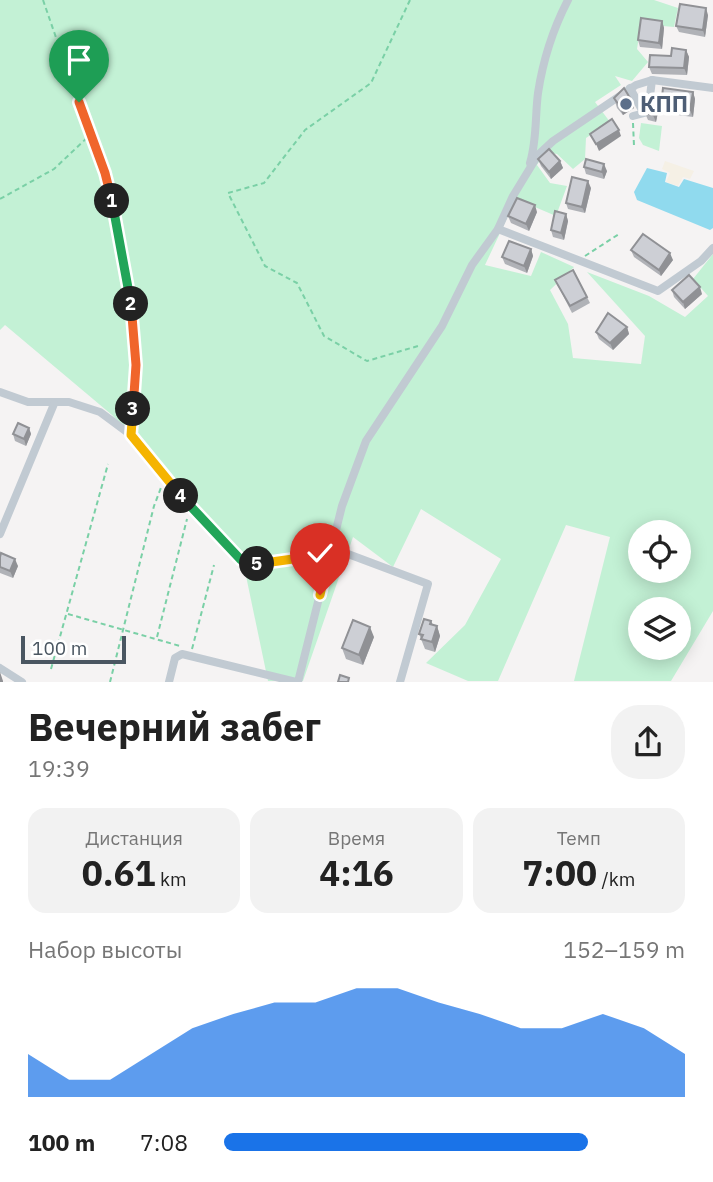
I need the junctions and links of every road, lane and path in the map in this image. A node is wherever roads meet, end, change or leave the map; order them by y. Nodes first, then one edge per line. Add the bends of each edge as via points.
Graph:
1 (43, 0) edge
2 (410, 0) edge
3 (568, 0) edge
4 (652, 80) junction
5 (713, 88) edge
6 (628, 89) junction
7 (643, 112) junction
8 (633, 116) joint
9 (535, 133) junction
10 (91, 134) junction
11 (553, 141) junction
12 (634, 146) dead end
13 (528, 172) junction
14 (0, 199) edge
15 (498, 229) junction
16 (619, 233) dead end
17 (713, 248) edge
18 (579, 261) junction
19 (426, 344) dead end
20 (0, 392) edge
21 (54, 404) junction
22 (131, 435) junction
23 (108, 464) dead end
24 (165, 477) junction
25 (187, 519) dead end
26 (0, 534) edge
27 (329, 554) junction
28 (214, 565) dead end
29 (67, 614) junction
30 (124, 630) junction
31 (156, 639) junction
32 (192, 649) junction
33 (197, 653) dead end
34 (0, 668) edge
35 (51, 669) dead end
36 (22, 681) edge
37 (110, 681) edge
38 (169, 681) edge
39 (297, 681) edge
40 (400, 681) edge

1 - 10 path
2 - 19 path via 371,83 305,130 264,183 229,193 265,266 298,283 324,336 367,360
3 - 9 street via 547,53
4 - 5 street
4 - 6 street
4 - 7 street via 648,112
6 - 7 street
6 - 11 street
7 - 8 street
8 - 12 path
9 - 11 street
9 - 13 street
10 - 14 path via 54,169
10 - 22 path via 110,193 132,310 136,365
11 - 13 street
13 - 15 street
15 - 18 street
15 - 27 street via 472,265 410,379 366,441
16 - 18 path
17 - 18 street via 659,291
20 - 21 street via 28,402
21 - 22 street via 69,402 100,412
21 - 26 street
22 - 24 street
23 - 29 path
24 - 27 street via 241,560 263,564
24 - 30 path
25 - 31 path
27 - 39 street
27 - 40 street via 340,551 428,583
28 - 32 path
29 - 30 path
29 - 35 path
30 - 31 path
30 - 37 path
31 - 32 path
32 - 33 path
34 - 36 street
38 - 39 street via 175,658 182,654

